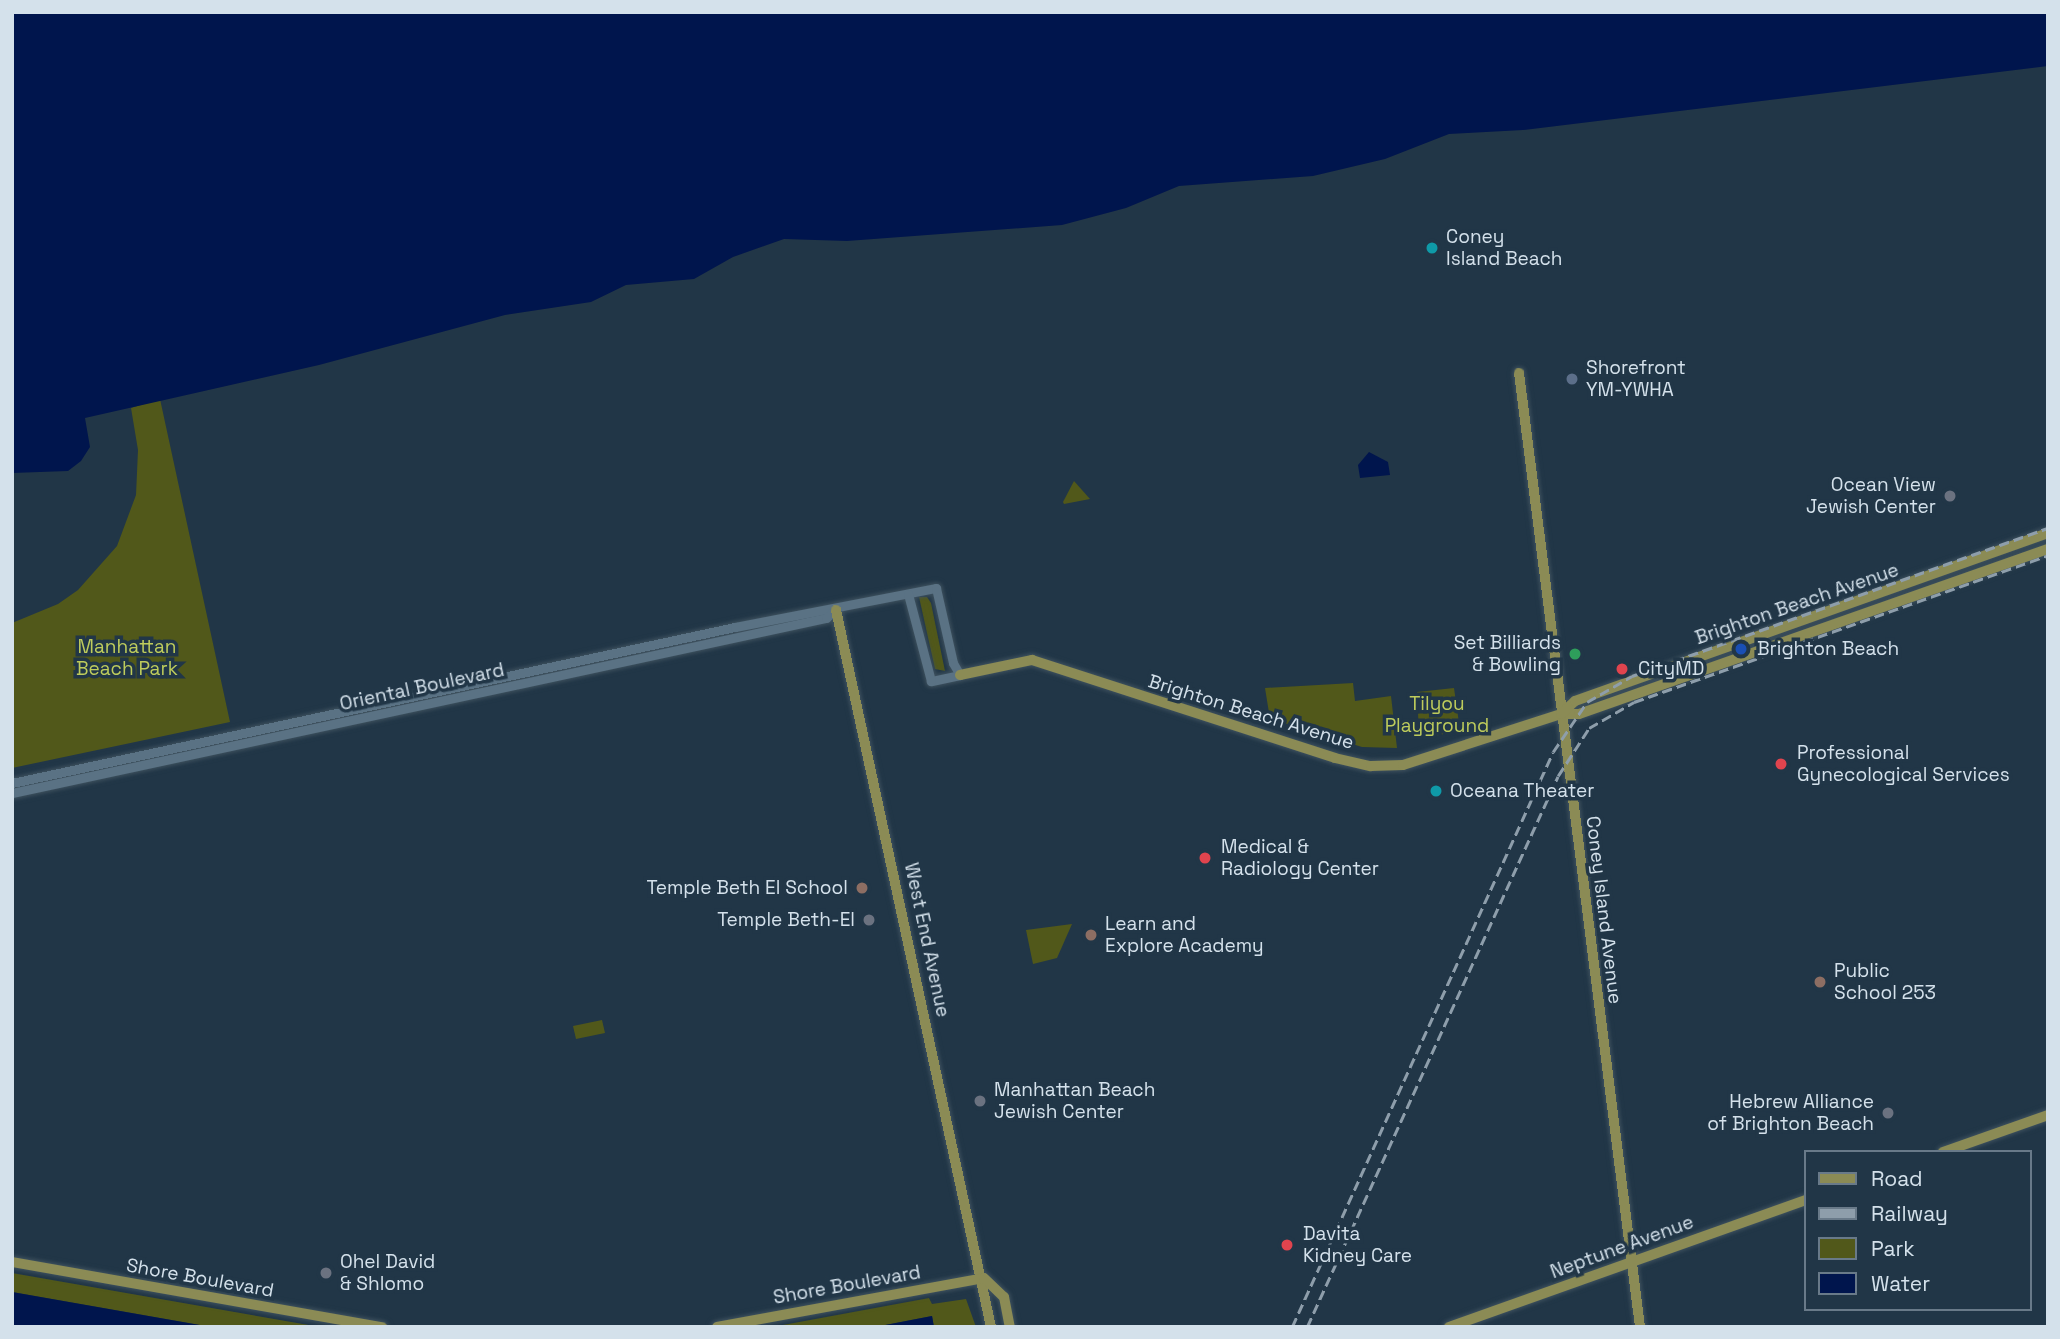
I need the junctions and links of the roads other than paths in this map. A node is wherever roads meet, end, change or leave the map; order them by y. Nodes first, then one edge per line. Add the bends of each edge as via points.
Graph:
1 (1519, 373) dead end
2 (2048, 533) edge
3 (2048, 549) edge
4 (908, 594) junction
5 (836, 610) junction
6 (960, 675) junction
7 (1561, 714) junction
8 (12, 783) edge
9 (12, 793) edge
10 (2048, 1115) edge
11 (1949, 1150) edge
12 (1804, 1201) edge
13 (12, 1262) edge
14 (1632, 1262) junction
15 (984, 1278) junction
16 (382, 1327) edge
17 (717, 1327) edge
18 (991, 1327) edge
19 (1010, 1327) edge
20 (1449, 1327) edge
21 (1640, 1327) edge

1 - 7 main road, Coney Island Avenue
2 - 7 main road, Brighton Beach Avenue via 1576,701
3 - 7 main road, Brighton Beach Avenue via 1579,714
4 - 5 street, Oriental Boulevard
4 - 6 street, Oriental Boulevard via 936,588 953,663
4 - 6 street, Brighton Beach Avenue via 931,681
5 - 8 street, Oriental Boulevard via 773,618
5 - 9 street, Oriental Boulevard via 826,618
5 - 15 main road, West End Avenue
6 - 7 main road, Brighton Beach Avenue via 1032,660 1371,766 1438,757
7 - 14 main road, Coney Island Avenue
10 - 11 main road
12 - 14 main road, Neptune Avenue
13 - 16 main road, Shore Boulevard
14 - 20 main road, Neptune Avenue
14 - 21 main road, Coney Island Avenue
15 - 17 main road, Shore Boulevard
15 - 18 main road
15 - 19 main road via 1004,1297

